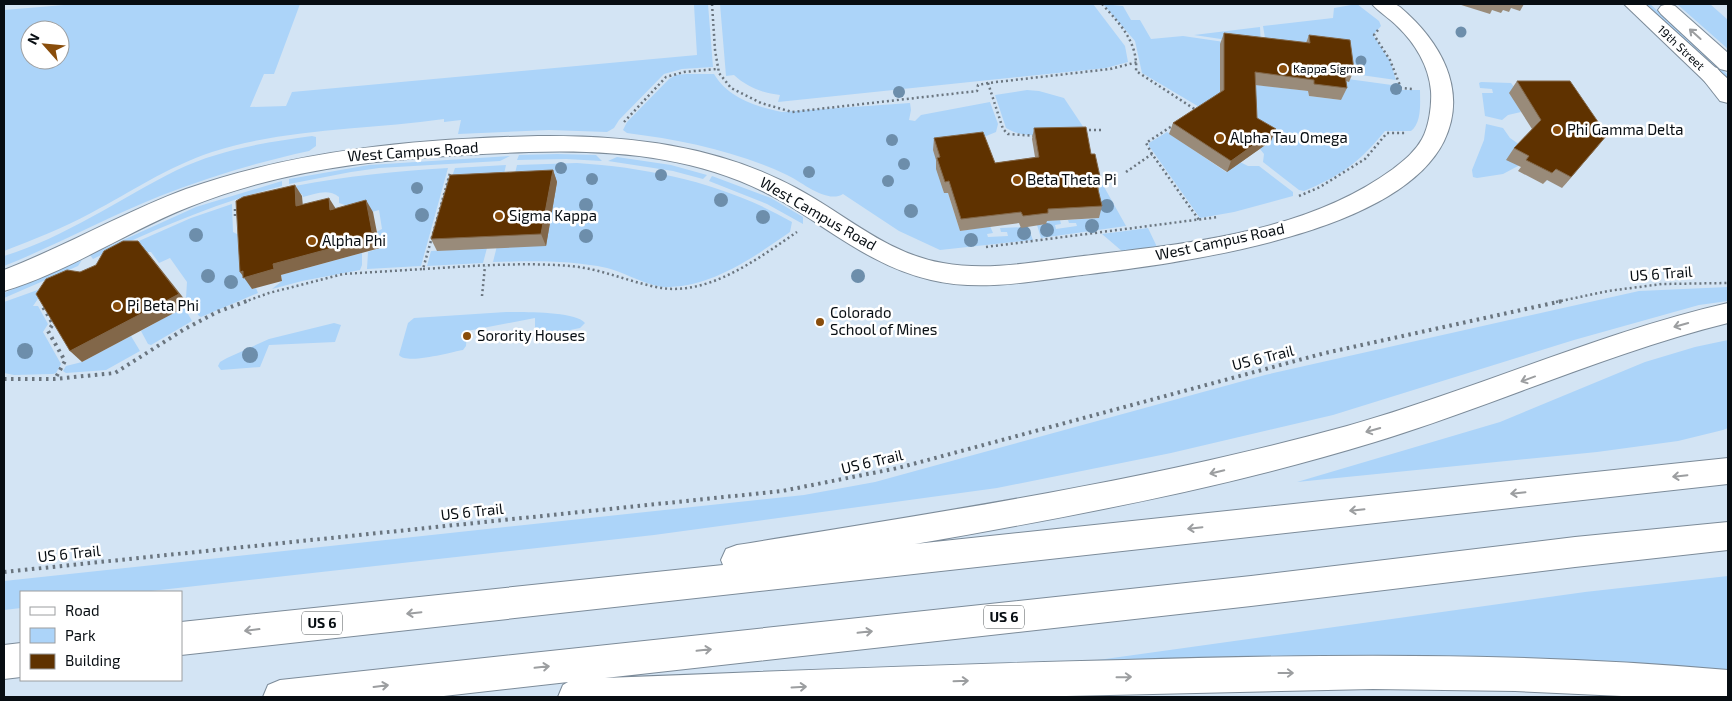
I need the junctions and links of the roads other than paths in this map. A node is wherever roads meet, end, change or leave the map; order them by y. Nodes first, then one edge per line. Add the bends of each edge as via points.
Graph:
1 (1634, 4) edge
2 (1662, 4) edge
3 (1382, 14) edge
4 (1719, 69) edge
5 (1728, 91) edge
6 (1728, 96) edge
7 (4, 281) edge
8 (1728, 313) edge
9 (1728, 471) edge
10 (1728, 536) edge
11 (462, 607) junction
12 (182, 639) edge
13 (20, 660) edge
14 (4, 662) edge
15 (1728, 686) edge
16 (280, 697) edge
17 (575, 697) edge

1 - 4 main road, 19th Street
4 -> 2 main road, 19th Street
3 - 7 main road, West Campus Road via 1406,22 1431,56 1442,87 1437,133 1429,149 1399,177 1340,210 1225,244 1138,259 973,277 929,271 901,262 856,238 790,195 748,174 712,163 636,148 551,144 399,151 306,164 182,201
4 - 5 main road, 19th Street
4 - 6 main road
8 -> 11 main road via 1653,333 1404,421 1197,477 1025,511
9 -> 11 main road, US 6
16 -> 10 main road, US 6
11 -> 12 main road, US 6
13 - 14 main road
17 -> 15 main road via 930,682 1265,673 1564,675

